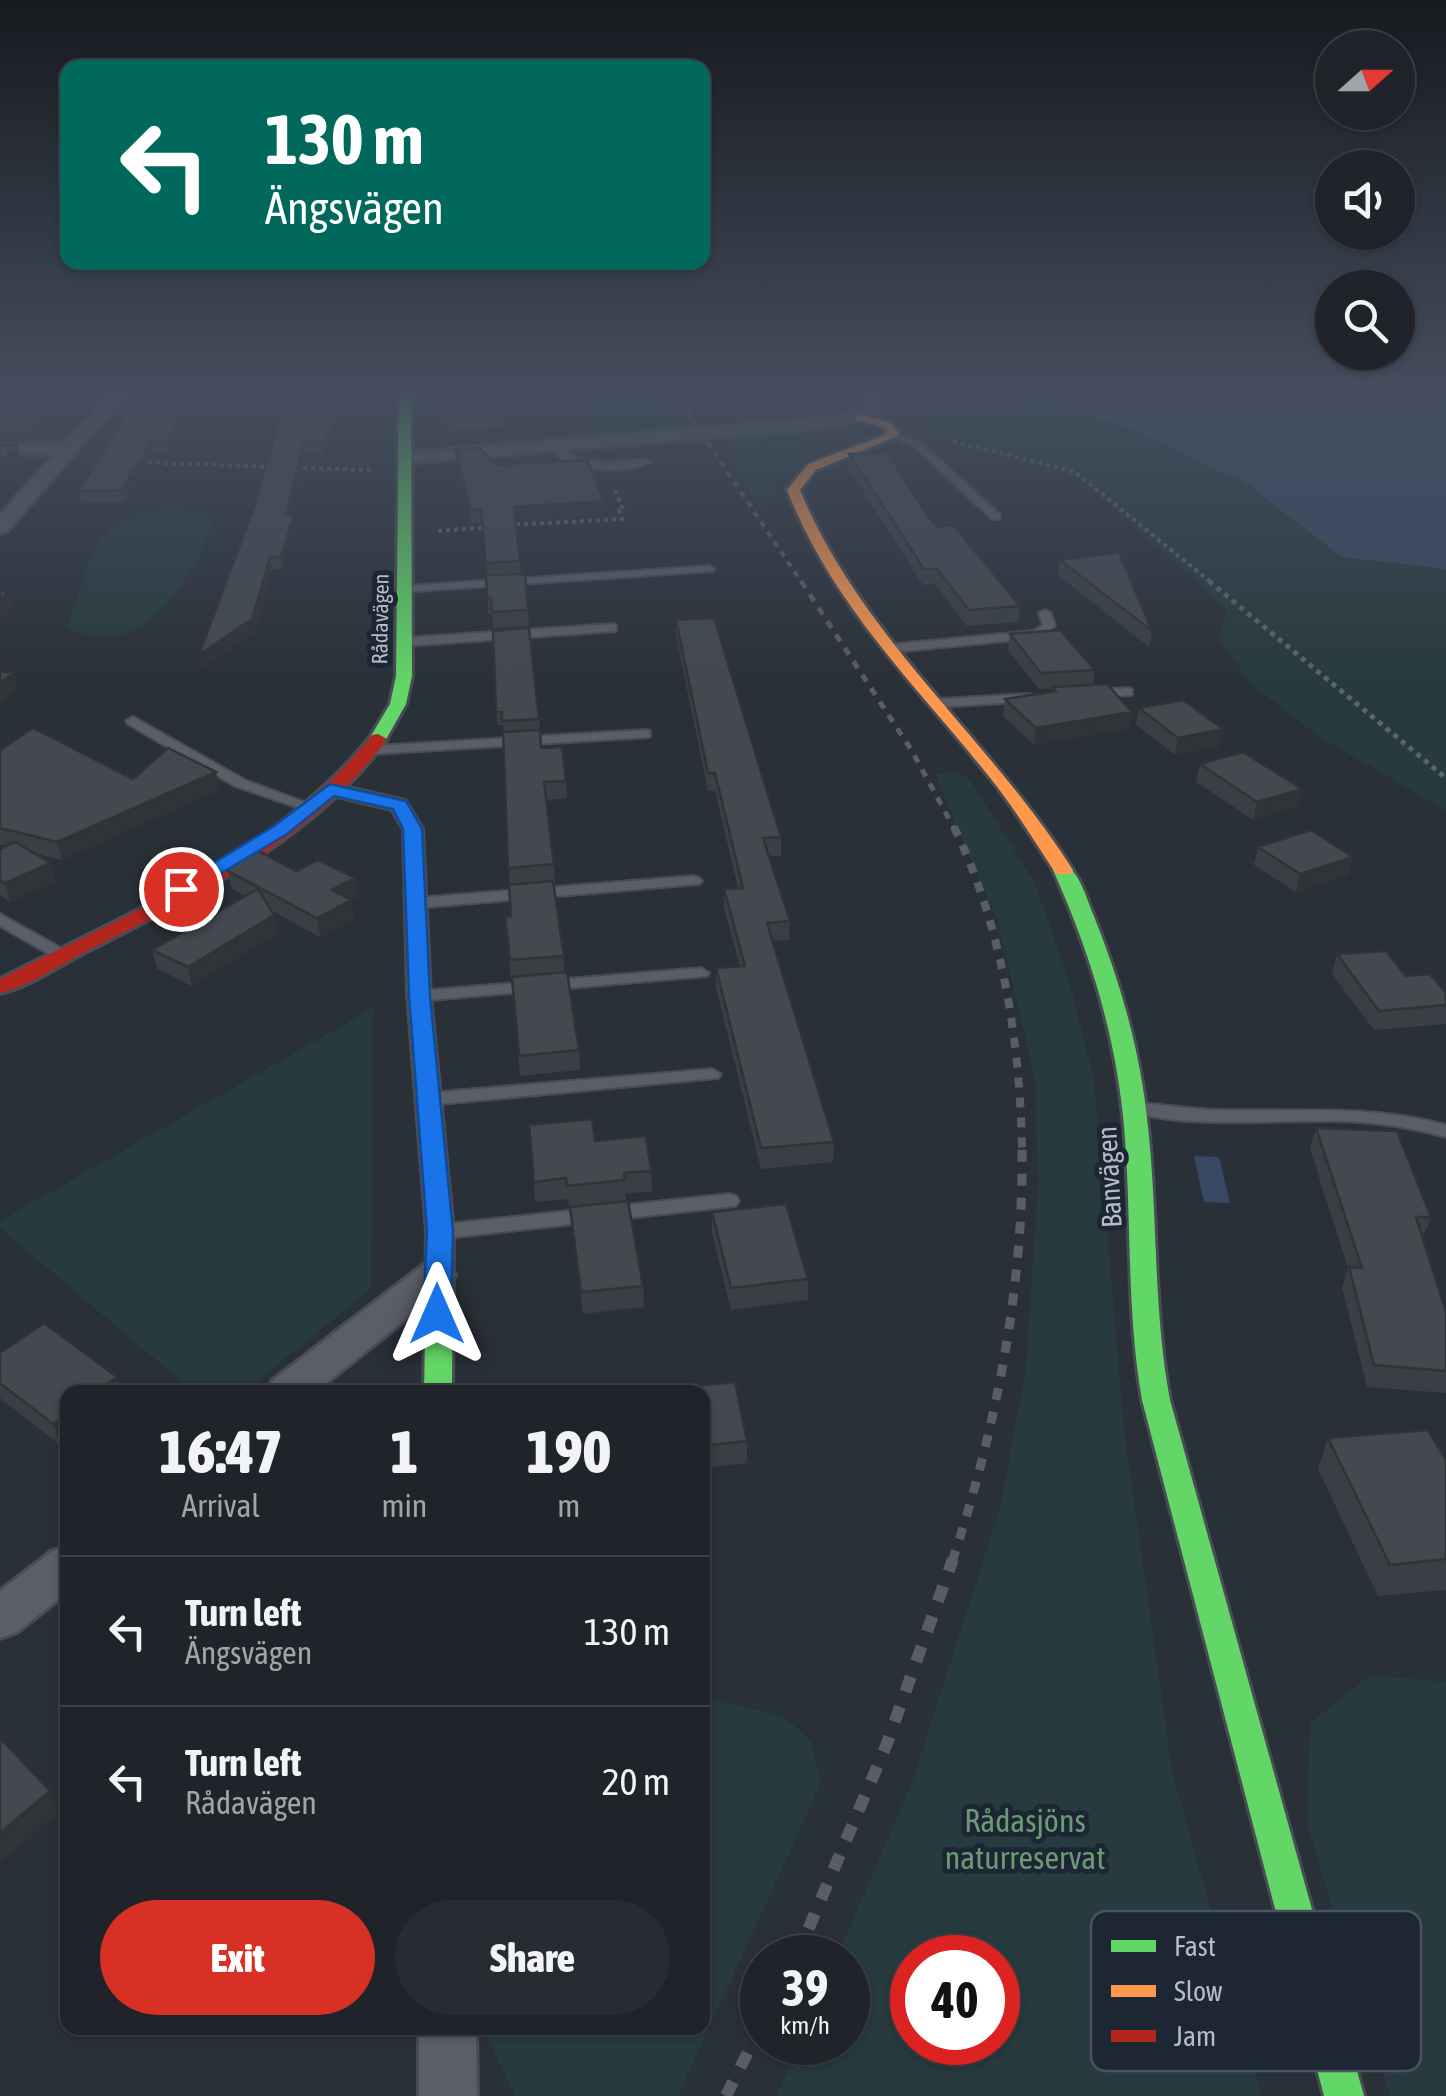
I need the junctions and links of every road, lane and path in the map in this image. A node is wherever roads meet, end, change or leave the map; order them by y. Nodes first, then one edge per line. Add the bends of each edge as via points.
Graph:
1 (27, 490) edge
2 (398, 490) edge
3 (615, 490) edge
4 (794, 490) edge
5 (967, 490) edge
6 (1100, 490) edge
7 (534, 507) edge
8 (8, 508) edge
9 (996, 517) dead end
10 (540, 523) junction
11 (0, 527) edge
12 (434, 531) dead end
13 (710, 570) dead end
14 (404, 589) junction
15 (1045, 614) dead end
16 (612, 628) dead end
17 (404, 642) junction
18 (895, 648) junction
19 (1128, 692) dead end
20 (1072, 695) edge
21 (1053, 696) edge
22 (940, 703) junction
23 (133, 722) dead end
24 (645, 734) dead end
25 (373, 750) junction
26 (1446, 761) edge
27 (1434, 768) junction
28 (1446, 778) edge
29 (330, 789) junction
30 (310, 807) junction
31 (694, 881) dead end
32 (416, 903) junction
33 (0, 919) edge
34 (62, 954) junction
35 (701, 973) dead end
36 (0, 987) edge
37 (420, 996) junction
38 (712, 1074) dead end
39 (428, 1098) junction
40 (1135, 1108) junction
41 (1446, 1130) edge
42 (728, 1201) dead end
43 (440, 1231) junction
44 (436, 1275) junction
45 (296, 1385) edge
46 (438, 1385) edge
47 (60, 1571) edge
48 (0, 1618) edge
49 (1293, 1911) edge
50 (448, 2035) edge
51 (1337, 2071) edge
52 (448, 2096) edge
53 (1344, 2096) edge

1 - 8 street
2 - 14 street, Rådavägen
3 - 10 path via 622,519
4 - 18 street, Banvägen via 794,505 826,560
5 - 9 lane
6 - 27 path
7 - 10 path
8 - 11 street
10 - 12 path
13 - 14 lane
14 - 17 street, Rådavägen
15 - 18 lane via 1049,626 1036,634
16 - 17 lane
17 - 25 street, Rådavägen via 399,701
18 - 22 street, Banvägen
19 - 20 lane
21 - 22 lane
22 - 40 street, Banvägen via 1046,841 1076,899 1104,970
23 - 30 lane via 240,783
24 - 25 lane
25 - 29 street, Rådavägen
26 - 27 path
27 - 28 path
29 - 30 street, Rådavägen
29 - 32 street via 399,805 413,829
30 - 34 street, Rådavägen via 211,873
31 - 32 lane
32 - 37 street
33 - 34 lane
34 - 36 street, Rådavägen
35 - 37 lane
37 - 39 street
38 - 39 lane
39 - 43 street
40 - 41 lane via 1416,1120
40 - 49 street, Banvägen via 1147,1351 1168,1452
42 - 43 lane
43 - 44 street
44 - 45 street
44 - 46 street
47 - 48 street
50 - 52 street
51 - 53 street, Banvägen

